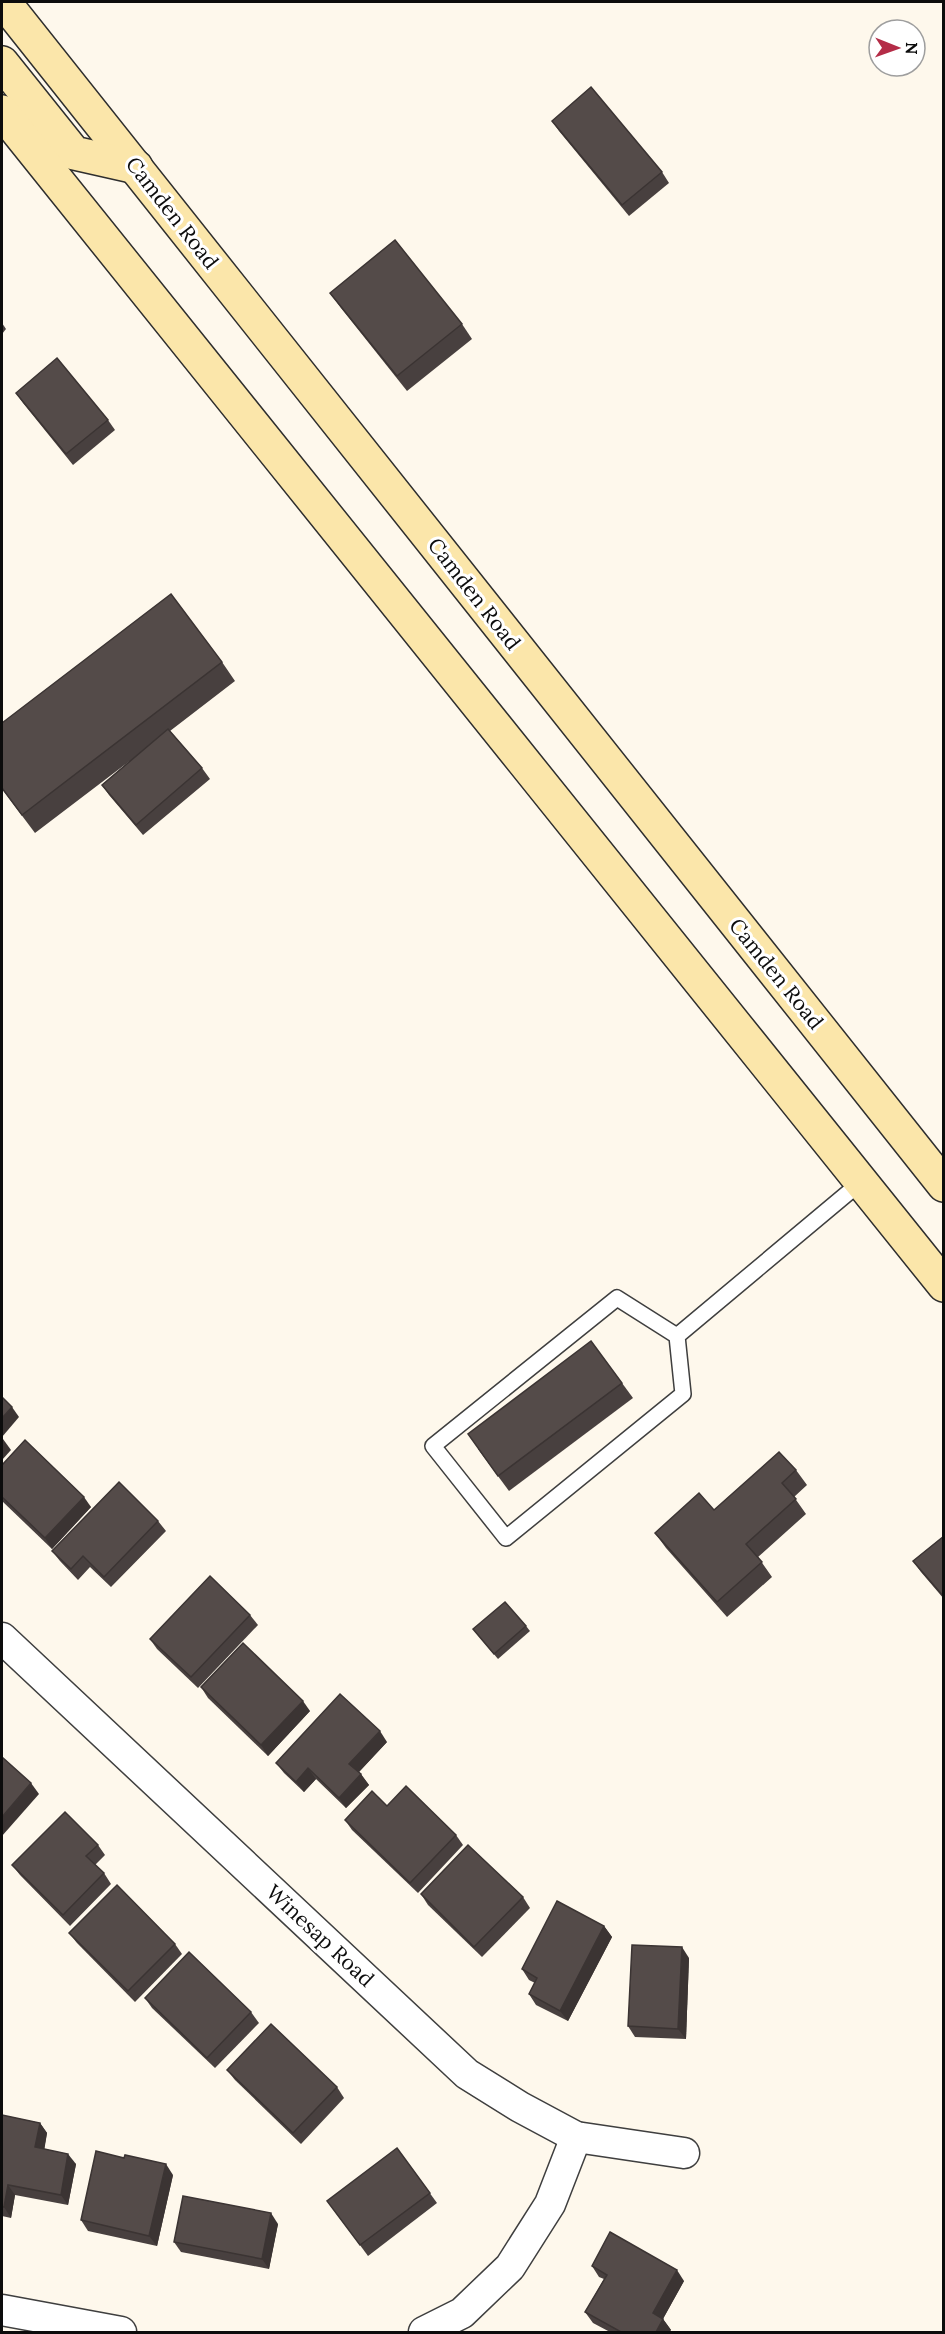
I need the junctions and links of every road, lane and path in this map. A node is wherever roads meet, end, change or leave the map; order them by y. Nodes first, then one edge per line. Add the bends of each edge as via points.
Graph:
1 (4, 2) edge
2 (2, 63) edge
3 (2, 112) edge
4 (136, 167) junction
5 (944, 1185) edge
6 (871, 1195) junction
7 (944, 1268) edge
8 (944, 1285) edge
9 (677, 1336) junction
10 (2, 1638) edge
11 (576, 2136) junction
12 (684, 2153) dead end
13 (2, 2310) edge
14 (121, 2332) edge
15 (424, 2332) edge

1 - 4 main road, Camden Road
2 - 4 main road via 74,153
3 - 6 main road
4 - 5 main road, Camden Road
6 - 7 main road
6 - 8 main road
6 - 9 lane
9 - 9 lane via 617,1298 433,1446 506,1538 684,1394
10 - 11 street, Winesap Road via 467,2074
11 - 12 street, Winesap Road
11 - 15 street via 550,2204 510,2267 462,2313
13 - 14 street

